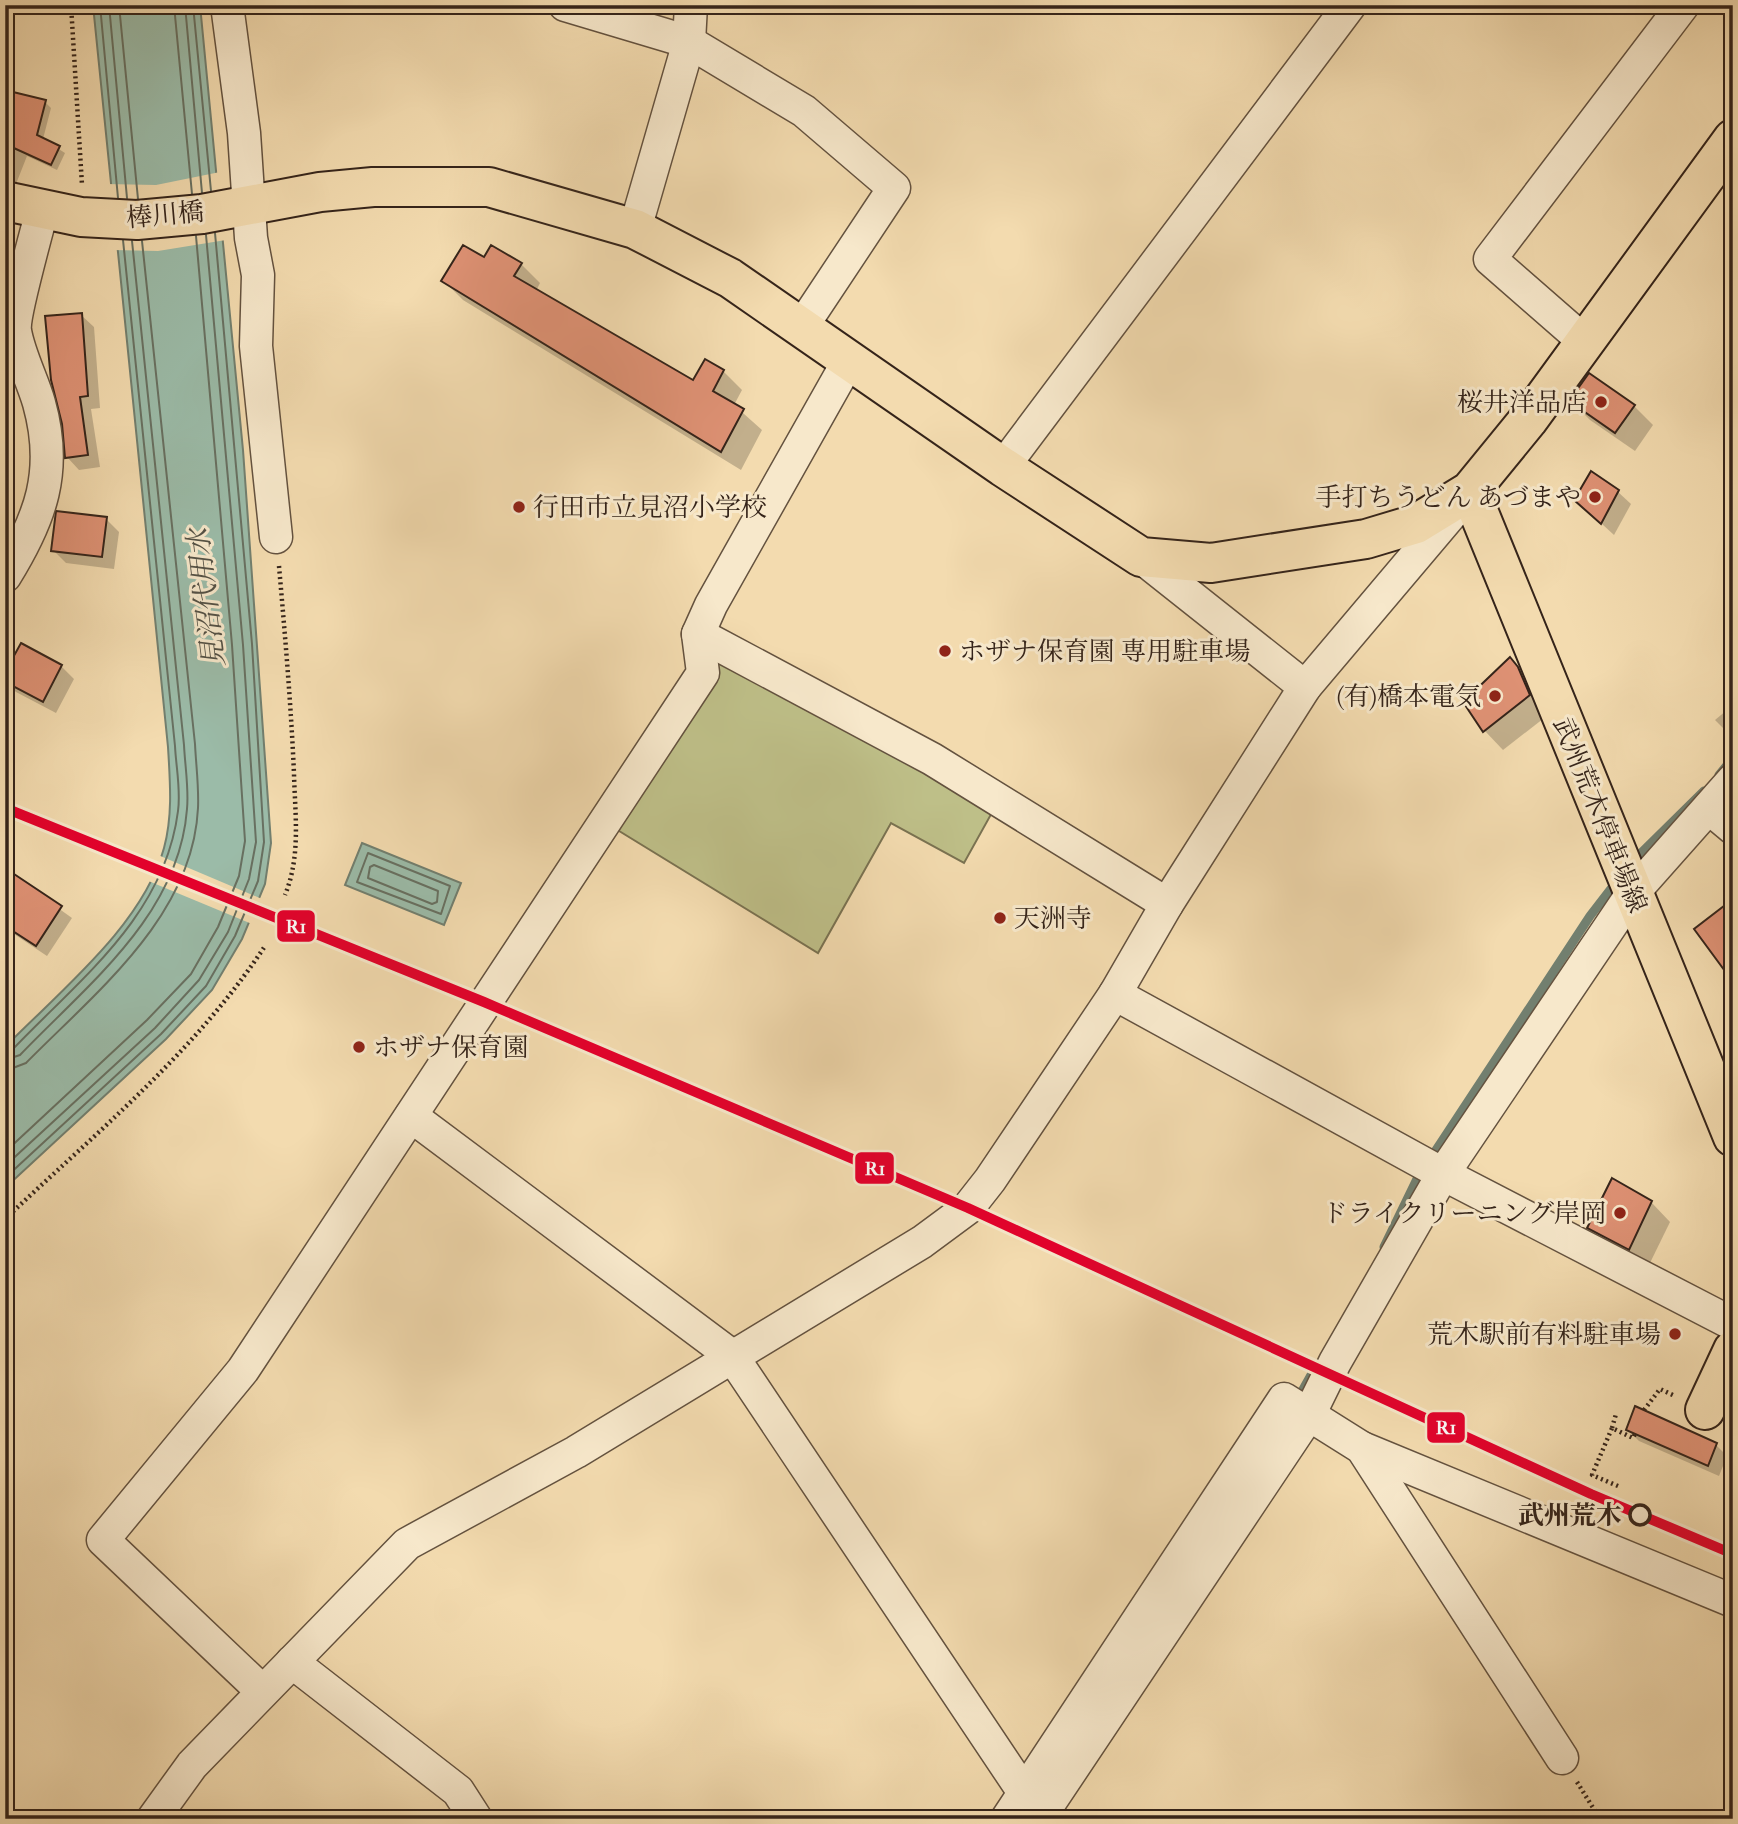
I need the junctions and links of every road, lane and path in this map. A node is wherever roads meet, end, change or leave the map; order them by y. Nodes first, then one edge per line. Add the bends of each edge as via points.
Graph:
1 (71, 5) edge
2 (227, 5) edge
3 (565, 5) edge
4 (691, 5) edge
5 (1350, 5) edge
6 (1683, 5) edge
7 (689, 42) junction
8 (1733, 139) edge
9 (5, 201) edge
10 (243, 205) junction
11 (42, 211) junction
12 (87, 218) junction
13 (635, 229) junction
14 (801, 328) junction
15 (1585, 342) junction
16 (849, 360) junction
17 (1003, 467) junction
18 (1470, 491) junction
19 (276, 537) joint
20 (1141, 557) junction
21 (5, 576) edge
22 (698, 634) junction
23 (1305, 687) junction
24 (1733, 780) edge
25 (1709, 808) junction
26 (1733, 828) edge
27 (1632, 894) junction
28 (285, 895) dead end
29 (1167, 904) junction
30 (265, 946) dead end
31 (1115, 994) junction
32 (411, 1116) junction
33 (1730, 1118) edge
34 (1443, 1174) junction
35 (5, 1219) edge
36 (1733, 1324) edge
37 (1733, 1350) edge
38 (732, 1356) junction
39 (1705, 1410) dead end
40 (1310, 1413) junction
41 (1616, 1413) dead end
42 (1612, 1428) junction
43 (1634, 1434) dead end
44 (1362, 1448) junction
45 (1618, 1486) dead end
46 (1733, 1601) edge
47 (292, 1662) junction
48 (262, 1691) junction
49 (1562, 1758) joint
50 (1035, 1810) edge
51 (153, 1819) edge
52 (476, 1819) edge
53 (1007, 1819) edge
54 (1600, 1819) edge

1 - 12 path
2 - 10 street
3 - 7 street
4 - 7 street
5 - 17 street
6 - 15 street via 1490,258
7 - 13 street
7 - 14 street via 804,111 894,188
8 - 15 main road
9 - 11 main road, 棒川橋
10 - 12 main road, 棒川橋 via 175,218
10 - 13 main road, 棒川橋 via 373,187 489,187
10 - 19 street via 258,275 256,346
11 - 12 main road, 棒川橋
11 - 21 street via 14,329 45,434 45,489 32,529
13 - 14 main road, 棒川橋 via 730,278
14 - 16 main road, 棒川橋
15 - 18 main road
16 - 17 main road, 棒川橋
16 - 22 street
17 - 20 main road, 棒川橋
18 - 20 main road via 1416,524 1366,539 1211,563
18 - 23 street
18 - 27 main road, 武州荒木停車場線
19 - 28 path via 291,691 296,844 294,872
20 - 23 street
22 - 29 street via 932,759
22 - 32 street via 703,673
23 - 29 street
24 - 25 street
25 - 26 street
25 - 27 street
27 - 33 main road, 武州荒木停車場線
27 - 34 street
29 - 31 street
30 - 35 path via 236,992 199,1034
31 - 34 street
31 - 38 street via 968,1208 922,1242
32 - 38 street
32 - 48 street via 243,1370 103,1540
34 - 36 street
34 - 40 street
37 - 39 main road
38 - 47 street via 576,1452 407,1544
38 - 50 street
40 - 44 street
40 - 50 street via 1284,1399
41 - 42 path
42 - 43 path via 1633,1438
42 - 45 path via 1592,1475
44 - 46 street
44 - 49 street
47 - 48 street
47 - 52 street via 457,1791
48 - 51 street via 192,1766
49 - 54 path
50 - 53 street

